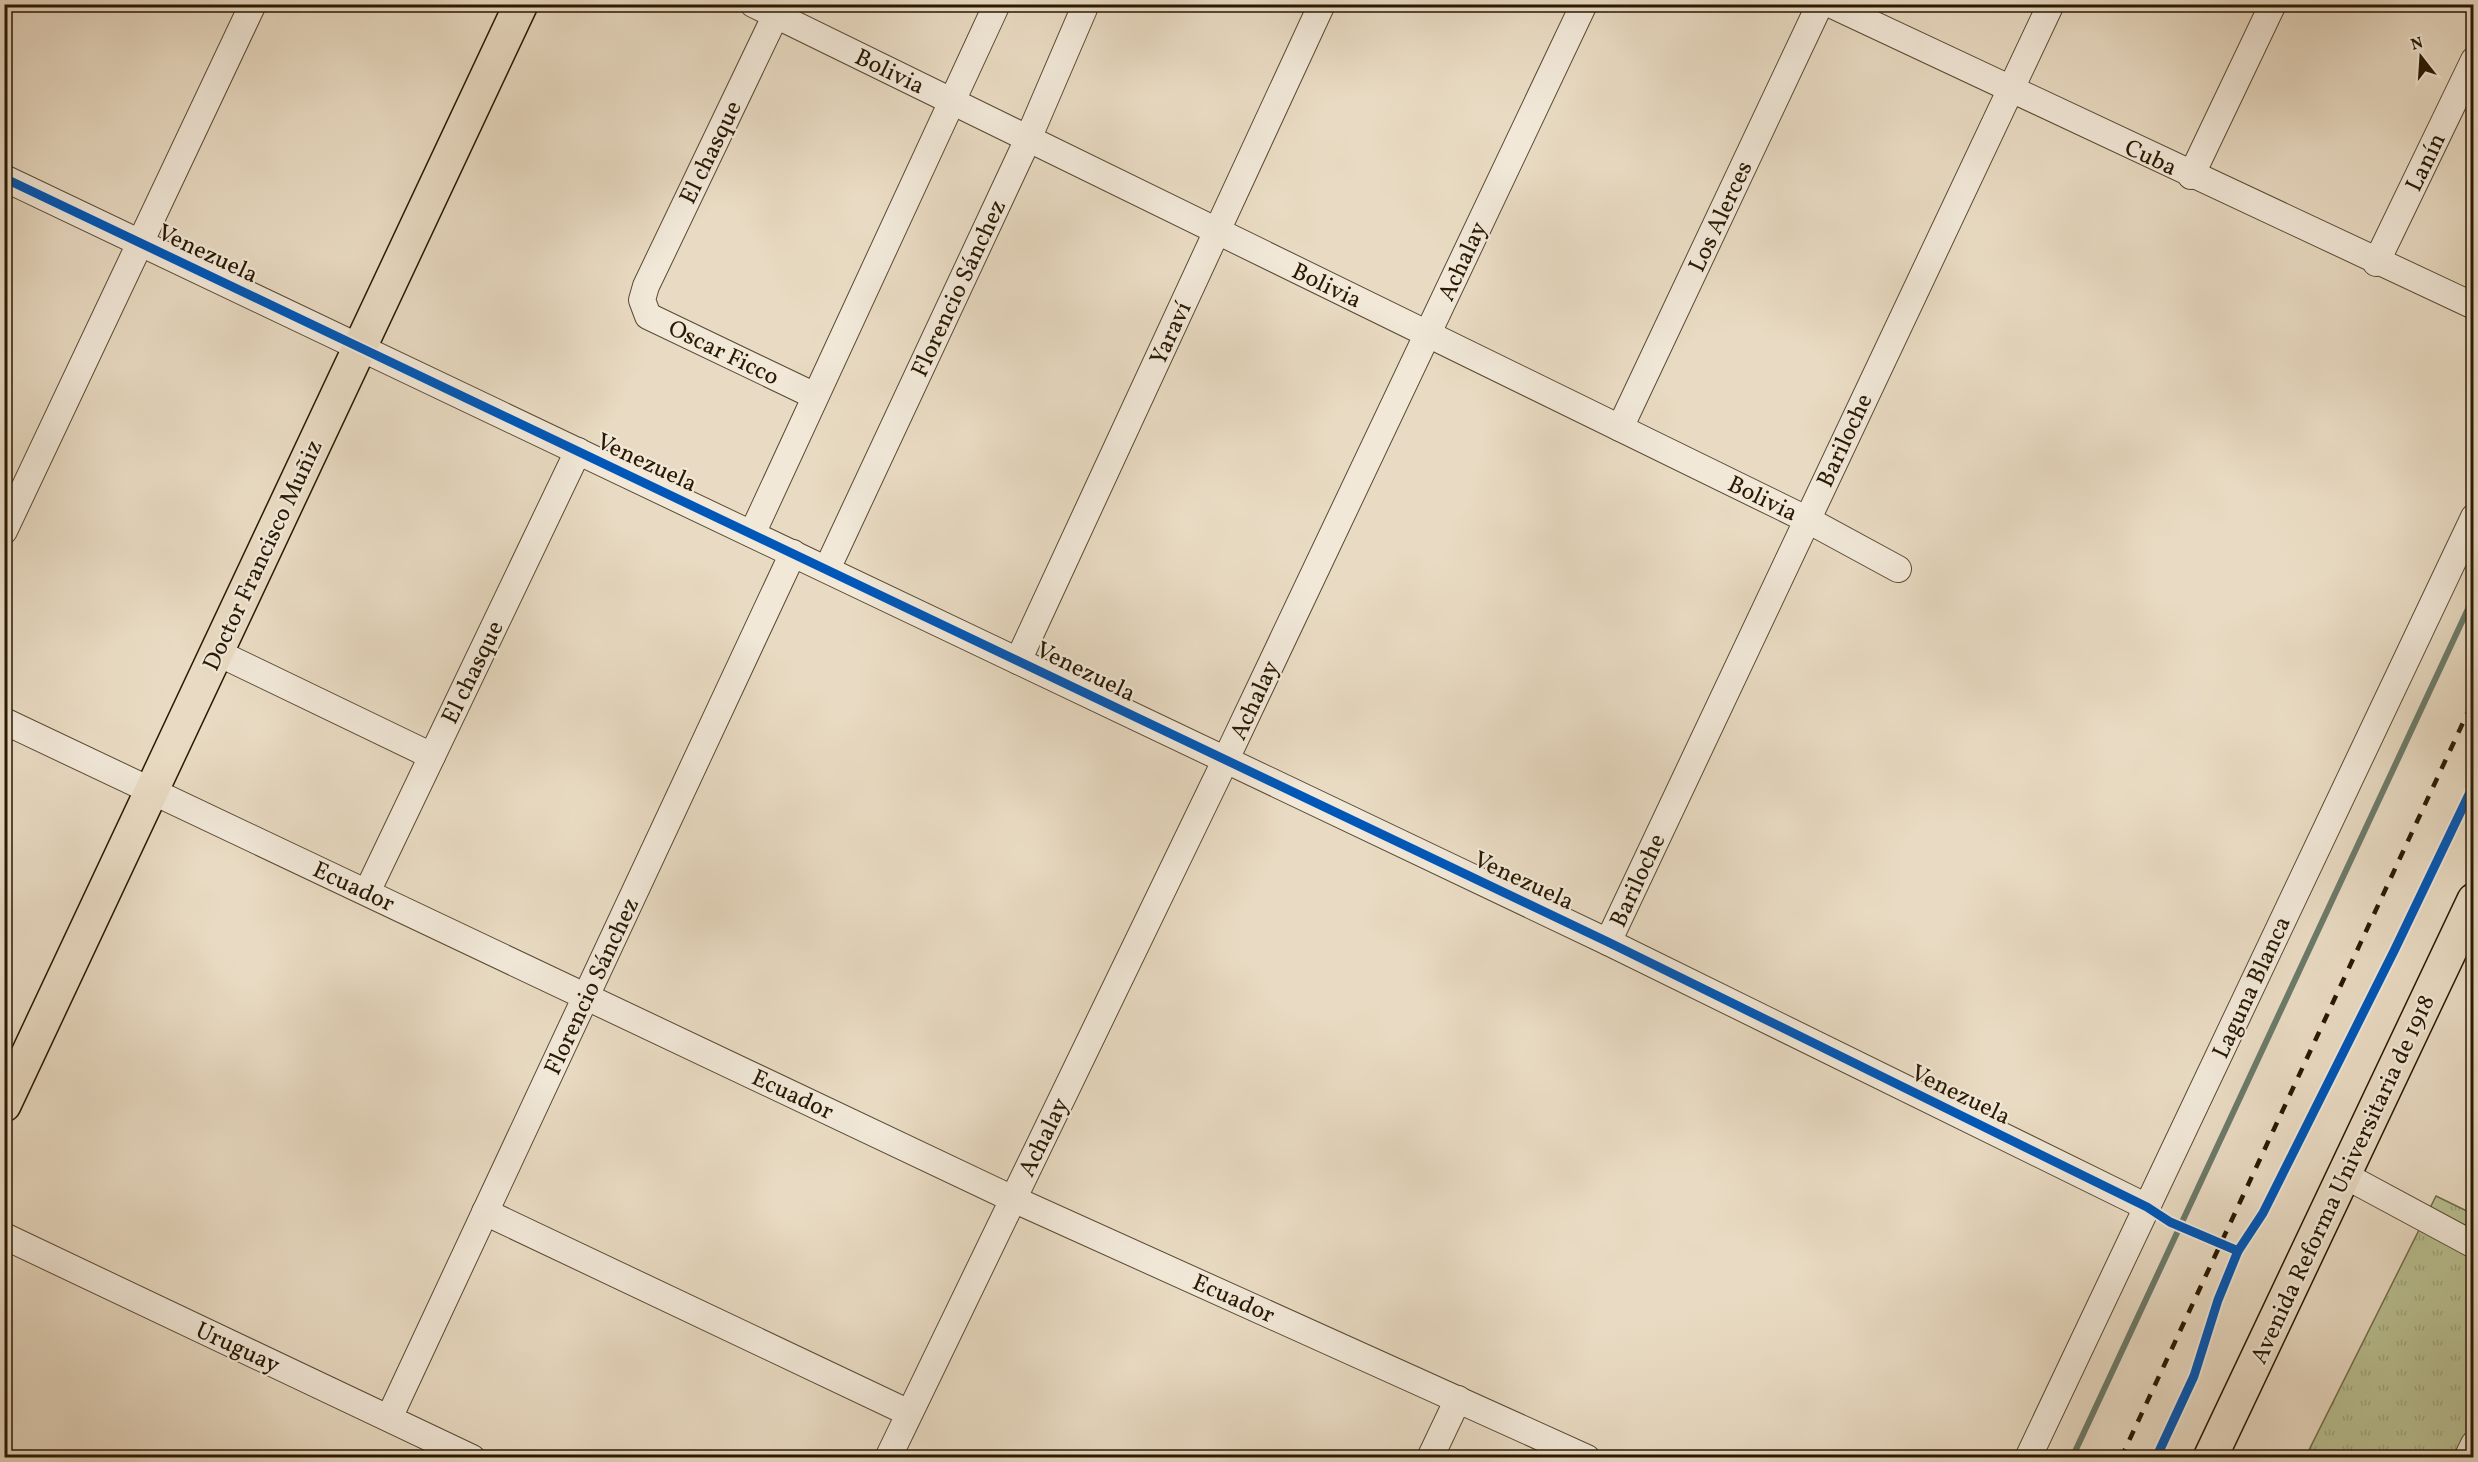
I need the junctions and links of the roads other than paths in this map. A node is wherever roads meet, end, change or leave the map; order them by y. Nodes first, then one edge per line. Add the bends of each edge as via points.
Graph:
1 (253, 4) edge
2 (521, 4) edge
3 (997, 4) edge
4 (1086, 4) edge
5 (1322, 4) edge
6 (1584, 4) edge
7 (1820, 4) edge
8 (1830, 4) edge
9 (2051, 4) edge
10 (2273, 4) edge
11 (770, 8) edge
12 (2474, 60) edge
13 (2011, 90) junction
14 (951, 101) junction
15 (1028, 139) junction
16 (2191, 176) junction
17 (4, 178) edge
18 (1217, 231) junction
19 (141, 243) junction
20 (2376, 263) junction
21 (642, 300) joint
22 (2474, 306) edge
23 (1427, 334) junction
24 (360, 347) junction
25 (815, 396) junction
26 (1620, 428) junction
27 (578, 451) junction
28 (2474, 517) edge
29 (1806, 519) junction
30 (4, 531) edge
31 (752, 534) junction
32 (793, 553) junction
33 (827, 569) junction
34 (1898, 569) dead end
35 (216, 652) junction
36 (1018, 661) junction
37 (4, 721) edge
38 (432, 756) junction
39 (1226, 759) junction
40 (151, 790) junction
41 (367, 892) junction
42 (2474, 900) edge
43 (1608, 942) junction
44 (586, 996) junction
45 (4, 1105) edge
46 (2344, 1175) junction
47 (1013, 1199) junction
48 (2147, 1207) junction
49 (485, 1212) junction
50 (4, 1236) edge
51 (2474, 1245) edge
52 (1458, 1399) junction
53 (909, 1413) junction
54 (388, 1418) junction
55 (2474, 1444) edge
56 (472, 1458) edge
57 (888, 1458) edge
58 (1430, 1458) edge
59 (1587, 1458) edge
60 (2028, 1458) edge
61 (2210, 1458) edge
62 (2467, 1458) edge

1 - 19 street
2 - 24 main road, Doctor Francisco Muñiz
3 - 14 street
4 - 15 street, Florencio Sánchez
5 - 18 street, Yaraví
6 - 23 street, Achalay
7 - 26 street, Los Alerces
8 - 13 street, Cuba
9 - 13 street, Bariloche
10 - 16 street
11 - 14 street, Bolivia
11 - 21 street, El chasque
12 - 20 street, Lanín
13 - 16 street, Cuba
13 - 29 street, Bariloche
14 - 15 street, Bolivia
14 - 25 street
15 - 18 street, Bolivia
15 - 33 street, Florencio Sánchez
16 - 20 street, Cuba
17 - 19 street, Venezuela
18 - 23 street, Bolivia
18 - 36 street, Yaraví
19 - 24 street, Venezuela
19 - 30 street
20 - 22 street, Cuba
21 - 25 street, Oscar Ficco via 648,316
23 - 26 street, Bolivia
23 - 39 street, Achalay
24 - 27 street, Venezuela
24 - 35 main road, Doctor Francisco Muñiz
25 - 31 street
26 - 29 street, Bolivia
27 - 31 street, Venezuela
27 - 38 street, El chasque
28 - 48 street, Laguna Blanca
29 - 34 street, Bolivia
29 - 43 street, Bariloche
31 - 32 street, Venezuela
32 - 33 street, Venezuela
32 - 44 street, Florencio Sánchez
33 - 36 street, Venezuela
35 - 38 street
35 - 40 main road, Doctor Francisco Muñiz
36 - 39 street, Venezuela
37 - 40 street, Ecuador
38 - 41 street, El chasque
39 - 43 street, Venezuela
39 - 47 street, Achalay
40 - 41 street, Ecuador
40 - 45 main road, Doctor Francisco Muñiz
41 - 44 street, Ecuador
42 - 46 main road, Avenida Reforma Universitaria de 1918
43 - 48 street, Venezuela
44 - 47 street, Ecuador
44 - 49 street, Florencio Sánchez
46 - 51 street
46 - 61 main road, Avenida Reforma Universitaria de 1918
47 - 52 street, Ecuador
47 - 53 street, Achalay
48 - 60 street, Laguna Blanca
49 - 53 street
49 - 54 street, Florencio Sánchez
50 - 54 street, Uruguay
52 - 58 street
52 - 59 street, Ecuador
53 - 57 street, Achalay
54 - 56 street, Uruguay
55 - 62 street

